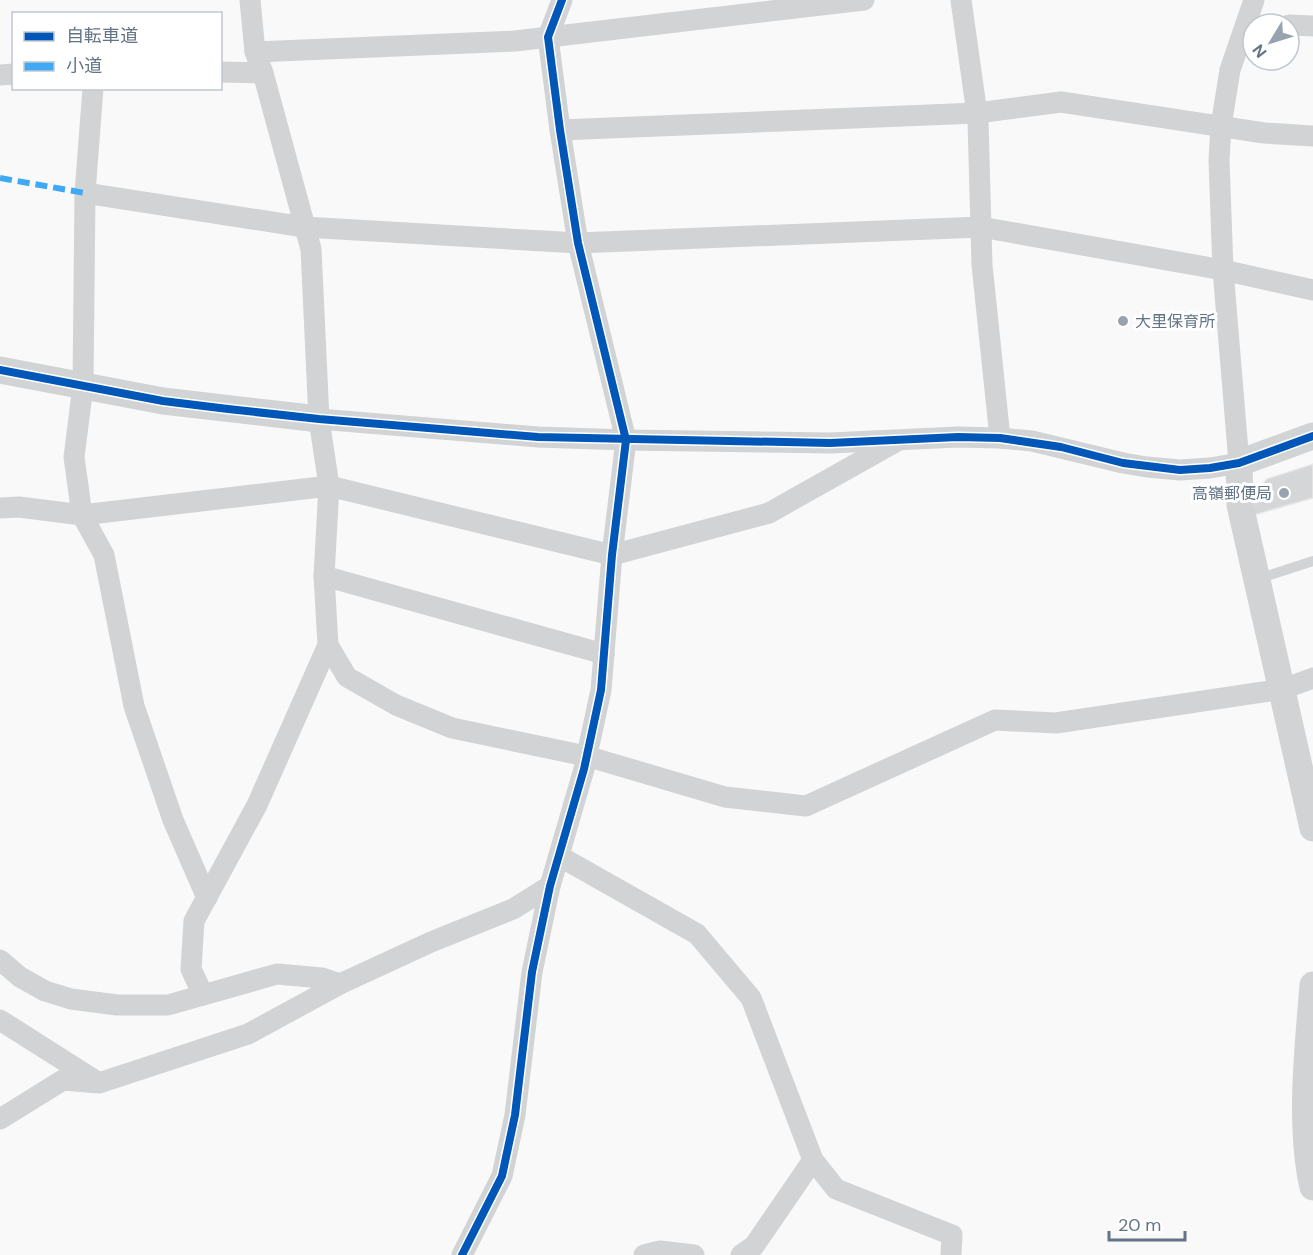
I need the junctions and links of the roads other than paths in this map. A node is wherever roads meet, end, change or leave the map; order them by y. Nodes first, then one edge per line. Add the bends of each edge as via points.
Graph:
1 (250, 0) edge
2 (562, 0) edge
3 (864, 0) edge
4 (961, 0) edge
5 (548, 37) junction
6 (1241, 45) edge
7 (255, 52) junction
8 (222, 72) edge
9 (263, 73) junction
10 (93, 90) edge
11 (977, 113) junction
12 (1221, 126) junction
13 (560, 130) junction
14 (1313, 136) edge
15 (84, 193) junction
16 (304, 226) junction
17 (981, 227) junction
18 (578, 243) junction
19 (1223, 270) junction
20 (1313, 290) edge
21 (0, 370) edge
22 (83, 386) junction
23 (318, 419) junction
24 (1313, 436) edge
25 (1000, 438) junction
26 (901, 439) junction
27 (626, 440) junction
28 (1239, 463) junction
29 (329, 486) junction
30 (0, 508) edge
31 (82, 515) junction
32 (612, 555) junction
33 (1313, 561) edge
34 (324, 576) junction
35 (1258, 579) junction
36 (328, 645) junction
37 (604, 654) junction
38 (1313, 678) edge
39 (1283, 689) junction
40 (586, 756) junction
41 (1313, 828) edge
42 (559, 856) junction
43 (550, 886) junction
44 (207, 898) junction
45 (0, 960) edge
46 (340, 984) junction
47 (1313, 986) edge
48 (203, 995) junction
49 (0, 1020) edge
50 (99, 1083) junction
51 (0, 1119) edge
52 (813, 1160) junction
53 (1313, 1187) edge
54 (462, 1255) edge
55 (644, 1255) edge
56 (694, 1255) edge
57 (741, 1255) edge
58 (951, 1255) edge

1 - 7 street
2 - 5 street
3 - 5 street
4 - 11 street
5 - 7 street
5 - 13 street
6 - 12 street via 1230,70
7 - 9 street
8 - 9 street
9 - 16 street
10 - 15 street
11 - 12 street via 1061,102
11 - 13 street
11 - 17 street
12 - 14 street
12 - 19 street
13 - 18 street
15 - 16 street
15 - 22 street
16 - 18 street
16 - 23 street via 310,249
17 - 18 street
17 - 19 street
17 - 25 street
18 - 27 street
19 - 20 street
19 - 28 street
21 - 22 street
22 - 23 street
22 - 31 street via 74,457
23 - 27 street via 537,437
23 - 29 street
24 - 28 street
25 - 26 street
25 - 28 street via 1041,443 1147,467 1180,470
26 - 27 street via 830,443
26 - 32 street via 769,513
27 - 32 street
28 - 35 street via 1240,505
29 - 31 street
29 - 32 street
29 - 34 street
30 - 31 street
31 - 44 street via 104,555 134,706 173,820
32 - 37 street
33 - 35 lane
34 - 36 street
34 - 37 street
35 - 39 street
36 - 40 street via 347,677 396,705 452,728
36 - 44 street via 257,805
37 - 40 street
38 - 39 street
39 - 40 street via 1056,723 995,720 806,806 725,798
39 - 41 street
40 - 42 street
42 - 43 street
42 - 52 street via 696,934 751,998
43 - 46 street via 513,909
43 - 54 street via 532,972 515,1115 502,1176
44 - 48 street via 194,921 191,969
45 - 48 street via 45,991 71,999 117,1005 168,1005
46 - 48 street via 322,978 277,974
46 - 50 street via 248,1034
47 - 53 street via 1307,1070 1308,1165
49 - 50 street
50 - 51 street via 63,1080
52 - 57 street via 754,1246
52 - 58 street via 836,1189 952,1235
55 - 56 street via 660,1251

